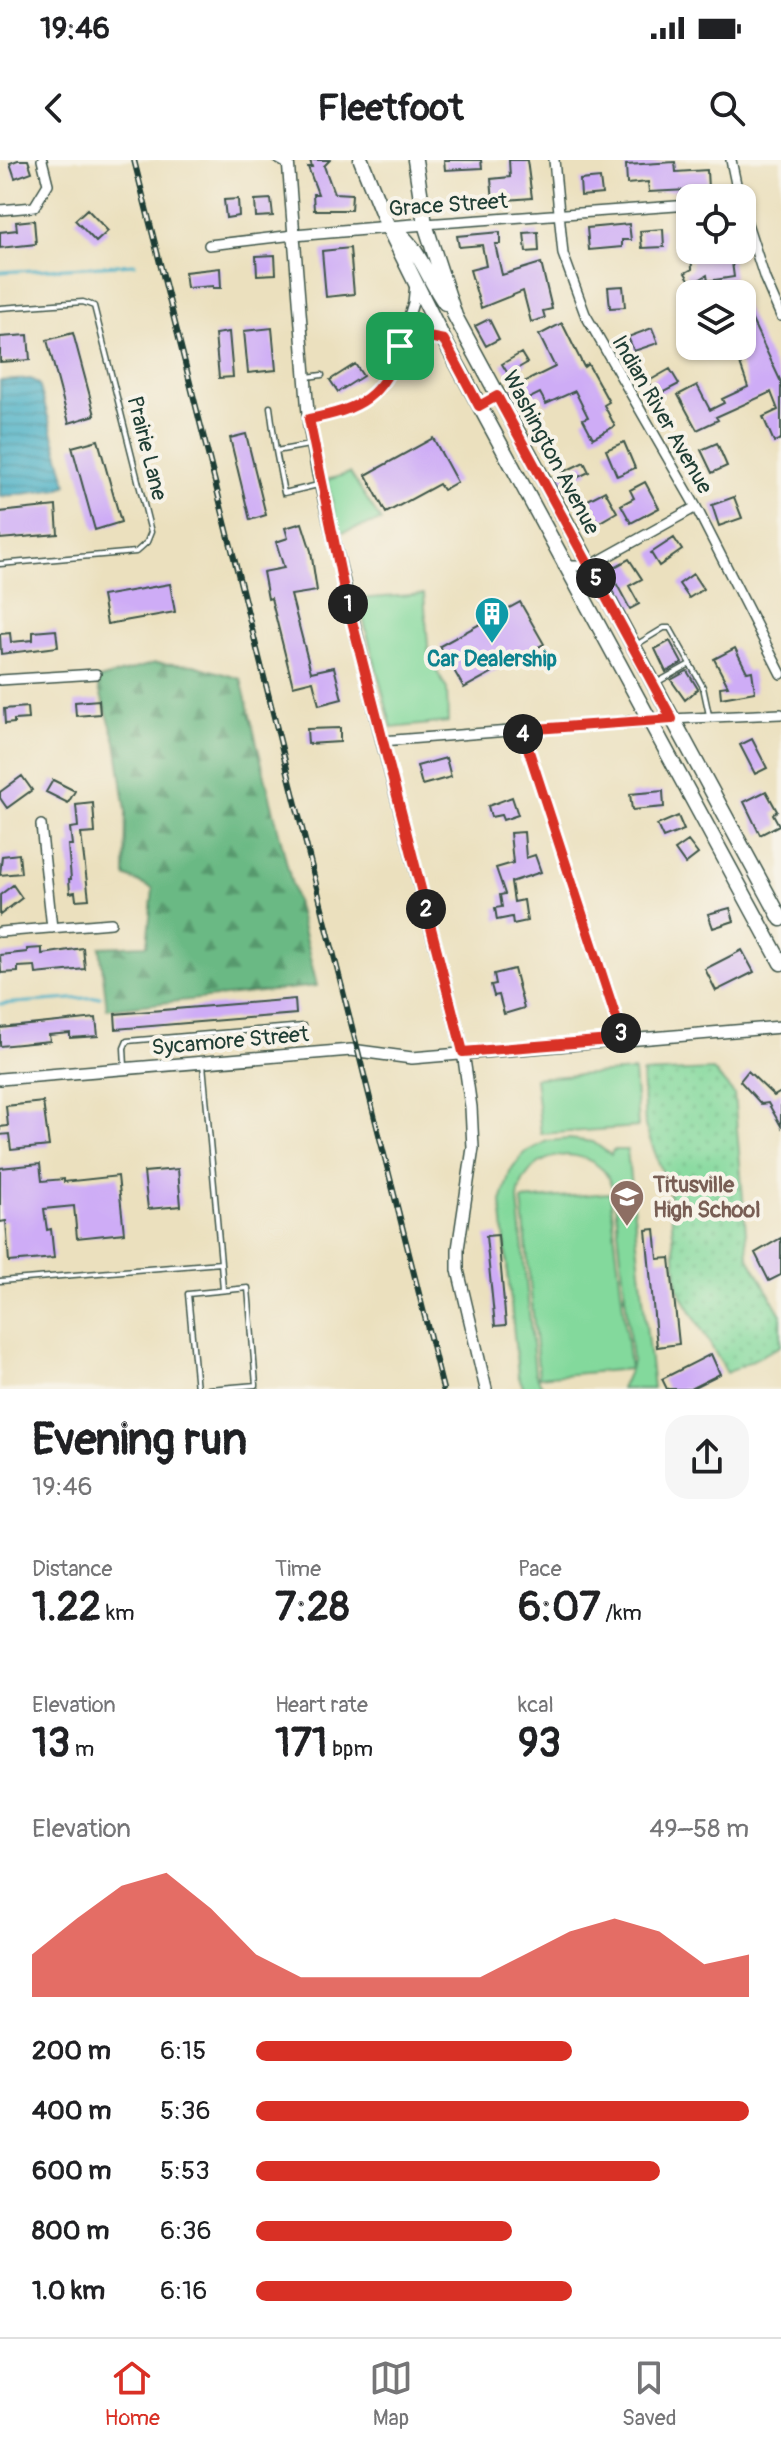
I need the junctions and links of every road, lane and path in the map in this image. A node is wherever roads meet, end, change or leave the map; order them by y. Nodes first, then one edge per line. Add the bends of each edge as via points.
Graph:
1 (42, 160) edge
2 (275, 160) edge
3 (361, 160) edge
4 (415, 160) edge
5 (554, 160) edge
6 (731, 160) edge
7 (288, 164) edge
8 (736, 184) edge
9 (676, 206) edge
10 (0, 210) edge
11 (559, 217) junction
12 (425, 224) junction
13 (388, 227) junction
14 (294, 235) junction
15 (209, 245) dead end
16 (756, 251) edge
17 (415, 284) junction
18 (0, 308) edge
19 (455, 316) junction
20 (781, 316) edge
21 (444, 340) junction
22 (400, 346) junction
23 (396, 358) joint
24 (322, 375) dead end
25 (305, 378) junction
26 (497, 396) junction
27 (479, 406) junction
28 (270, 407) dead end
29 (309, 419) junction
30 (313, 444) junction
31 (276, 451) junction
32 (321, 485) junction
33 (696, 507) junction
34 (0, 564) edge
35 (563, 566) junction
36 (590, 566) junction
37 (633, 647) junction
38 (691, 664) junction
39 (96, 674) dead end
40 (781, 674) edge
41 (0, 680) edge
42 (654, 685) junction
43 (781, 714) edge
44 (709, 717) junction
45 (672, 719) junction
46 (649, 720) junction
47 (522, 730) junction
48 (382, 741) junction
49 (41, 825) dead end
50 (752, 864) junction
51 (732, 874) junction
52 (781, 919) edge
53 (111, 923) dead end
54 (52, 928) junction
55 (0, 932) edge
56 (781, 963) edge
57 (304, 1026) dead end
58 (781, 1027) edge
59 (623, 1039) junction
60 (463, 1052) junction
61 (203, 1063) junction
62 (125, 1069) junction
63 (0, 1079) edge
64 (221, 1263) junction
65 (0, 1281) edge
66 (223, 1290) junction
67 (197, 1389) edge
68 (209, 1389) edge
69 (486, 1389) edge

1 - 10 street via 48,184 34,207
2 - 7 lane
3 - 13 main road, Washington Avenue
4 - 12 main road, Washington Avenue
5 - 11 street, Indian River Avenue
6 - 8 street
7 - 14 street
9 - 11 street, Grace Street
11 - 12 street, Grace Street
11 - 33 street, Indian River Avenue via 563,254 585,314
12 - 13 street, Grace Street
12 - 19 main road, Washington Avenue
13 - 14 street, Grace Street
13 - 17 main road, Washington Avenue
13 - 19 main road via 408,241
14 - 15 street, Grace Street
14 - 25 street
16 - 20 street
17 - 21 main road, Washington Avenue
17 - 22 street
18 - 34 lane, Prairie Lane via 83,302 94,306 151,532 136,552
19 - 26 main road, Washington Avenue
21 - 22 street via 423,336
21 - 27 main road, Washington Avenue
22 - 23 street
23 - 29 lane via 379,389 363,402
24 - 25 lane
25 - 29 street
26 - 27 street
26 - 36 main road, Washington Avenue
27 - 35 main road, Washington Avenue
28 - 31 lane
29 - 30 street
30 - 31 lane
30 - 32 street
31 - 32 lane via 284,493
32 - 48 street
33 - 36 street
33 - 40 street, Indian River Avenue
35 - 36 street
35 - 46 main road, Washington Avenue
36 - 37 main road, Washington Avenue
37 - 38 lane via 670,628
37 - 42 main road, Washington Avenue
38 - 42 lane
38 - 44 lane
39 - 41 street
42 - 45 main road, Washington Avenue
43 - 44 street
44 - 45 street
45 - 46 street
45 - 50 main road, Washington Avenue
46 - 47 street
46 - 51 main road, Washington Avenue
47 - 48 street
47 - 59 street
48 - 60 street
49 - 54 street
50 - 51 main road
50 - 52 main road, Washington Avenue
51 - 56 main road, Washington Avenue
53 - 54 street
54 - 55 street
57 - 62 lane via 127,1041
58 - 59 street, Sycamore Street
59 - 60 street, Sycamore Street
60 - 61 street, Sycamore Street via 412,1058 351,1050
60 - 69 street via 473,1148 458,1270
61 - 62 street, Sycamore Street
61 - 64 lane
62 - 63 street, Sycamore Street
64 - 65 lane
64 - 66 lane
66 - 67 lane via 188,1294
66 - 68 lane via 248,1288 256,1385

